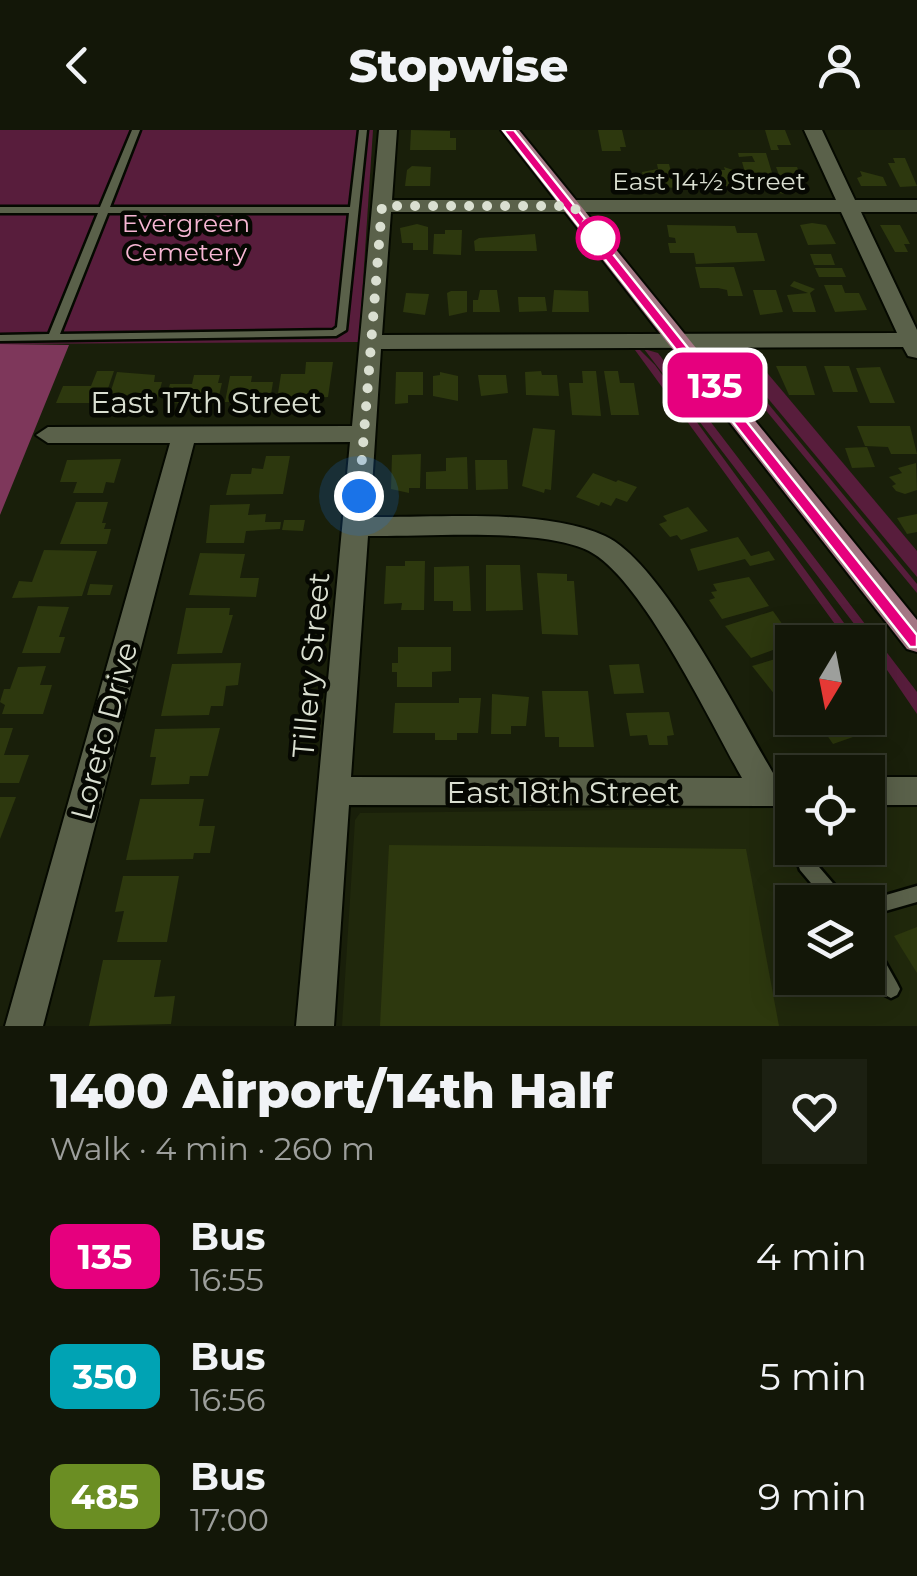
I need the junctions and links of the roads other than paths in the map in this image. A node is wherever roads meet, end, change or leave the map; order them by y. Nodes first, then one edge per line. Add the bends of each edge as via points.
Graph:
1 (136, 130) edge
2 (362, 130) edge
3 (388, 130) edge
4 (510, 130) edge
5 (814, 130) edge
6 (846, 205) junction
7 (573, 206) junction
8 (917, 206) edge
9 (368, 208) junction
10 (0, 210) edge
11 (101, 210) junction
12 (0, 338) edge
13 (53, 338) junction
14 (371, 342) junction
15 (681, 342) junction
16 (915, 344) edge
17 (48, 434) dead end
18 (364, 434) junction
19 (184, 435) junction
20 (356, 526) junction
21 (917, 641) edge
22 (775, 784) edge
23 (917, 791) edge
24 (333, 792) junction
25 (885, 792) edge
26 (775, 798) edge
27 (807, 865) edge
28 (824, 885) edge
29 (917, 894) edge
30 (885, 903) edge
31 (885, 978) edge
32 (891, 989) dead end
33 (24, 1026) edge
34 (315, 1026) edge

1 - 11 lane
2 - 9 lane
3 - 9 street, Tillery Street
4 - 7 main road
5 - 6 street
6 - 7 street, East 14½ Street
6 - 8 street, East 14½ Street
6 - 16 street
7 - 9 street, East 14½ Street
7 - 15 main road
9 - 11 lane
9 - 13 lane via 336,333
9 - 14 street, Tillery Street
10 - 11 lane
11 - 13 lane
12 - 13 lane
14 - 15 street
14 - 18 street, Tillery Street
15 - 16 street
15 - 21 main road
17 - 19 street, East 17th Street
18 - 19 street, East 17th Street
18 - 20 street, Tillery Street
19 - 33 street, Loreto Drive
20 - 22 street via 521,527 597,544 644,584
20 - 24 street, Tillery Street
23 - 25 street
24 - 26 street, East 18th Street
24 - 34 street, Tillery Street
27 - 28 lane
29 - 30 lane
31 - 32 lane

